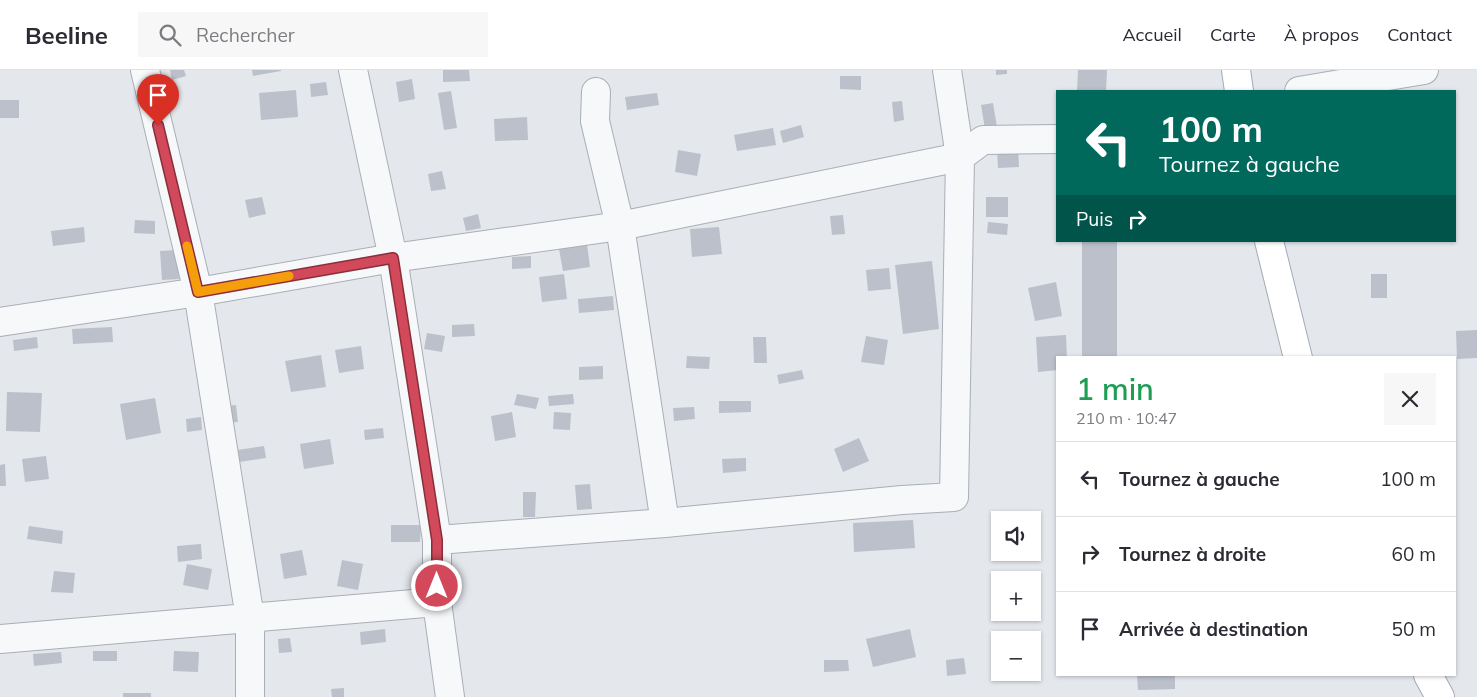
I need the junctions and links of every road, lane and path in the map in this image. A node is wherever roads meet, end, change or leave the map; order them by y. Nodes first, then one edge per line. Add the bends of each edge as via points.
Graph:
1 (145, 70) edge
2 (353, 70) edge
3 (947, 70) edge
4 (1236, 70) edge
5 (1424, 70) edge
6 (1239, 90) edge
7 (1305, 90) edge
8 (596, 92) dead end
9 (1056, 139) edge
10 (960, 158) junction
11 (620, 226) junction
12 (1269, 242) edge
13 (393, 258) junction
14 (198, 292) junction
15 (0, 322) edge
16 (1298, 356) edge
17 (665, 523) junction
18 (437, 540) junction
19 (437, 602) junction
20 (250, 618) junction
21 (0, 639) edge
22 (1429, 676) edge
23 (250, 697) edge
24 (450, 697) edge
25 (1440, 697) edge

1 - 14 street
2 - 13 street
3 - 10 street
4 - 6 main road
5 - 7 street
8 - 11 street via 595,121
9 - 10 street via 983,140
10 - 11 street
10 - 17 street via 954,497
11 - 13 street
11 - 17 street
12 - 16 main road
13 - 14 street
13 - 18 street
14 - 15 street
14 - 20 street
17 - 18 street
18 - 19 street
19 - 20 street
19 - 24 street
20 - 21 street
20 - 23 street
22 - 25 main road

